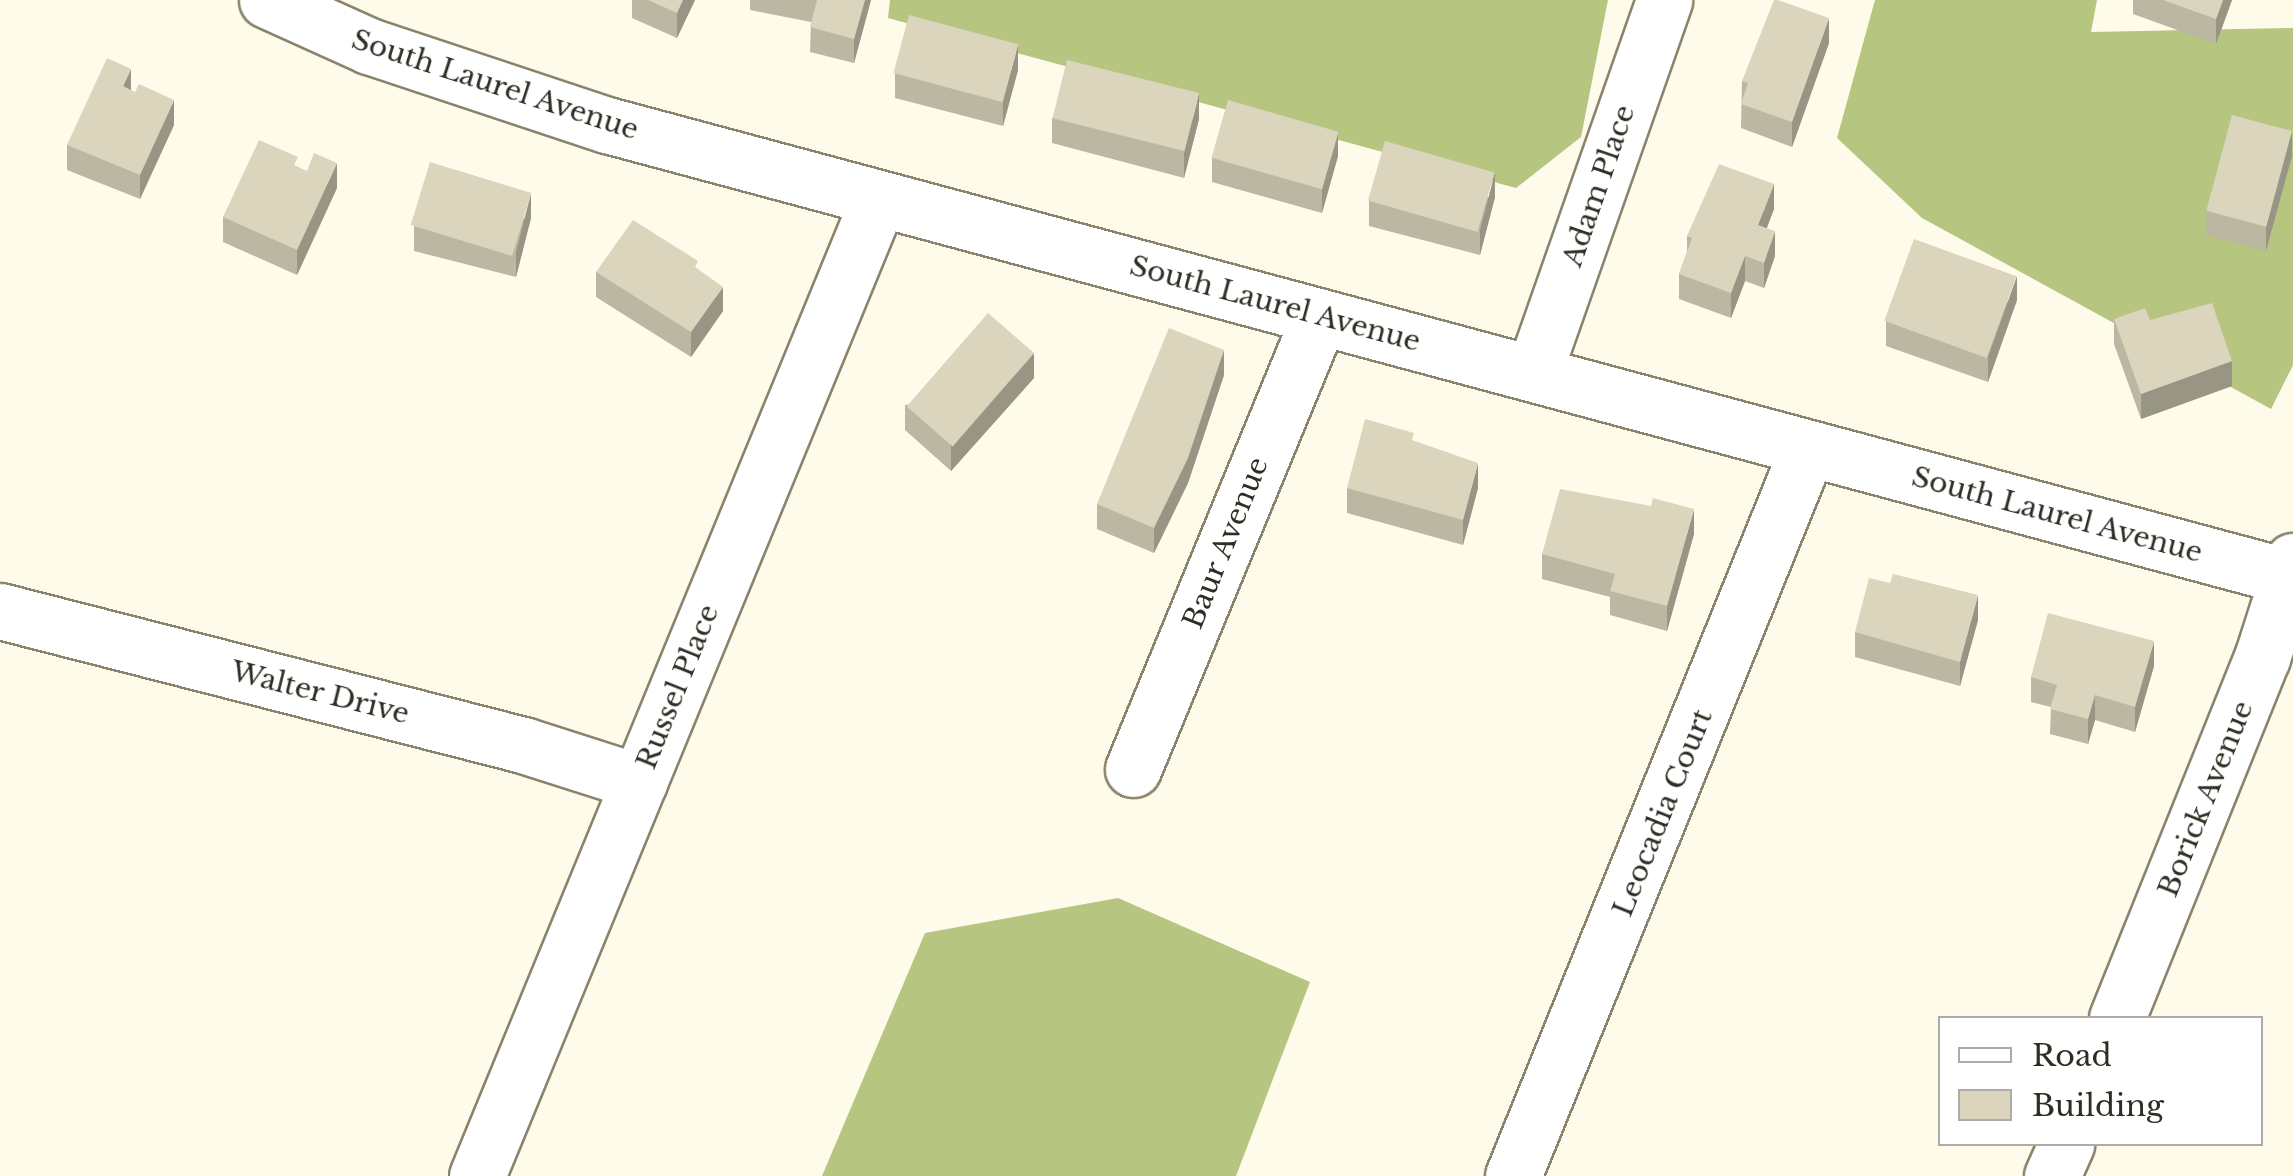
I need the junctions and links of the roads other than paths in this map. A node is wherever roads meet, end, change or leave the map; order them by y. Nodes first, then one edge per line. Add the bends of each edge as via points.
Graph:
1 (266, 0) edge
2 (1664, 0) edge
3 (879, 198) junction
4 (1320, 318) junction
5 (1534, 372) junction
6 (1808, 448) junction
7 (2291, 572) edge
8 (0, 611) edge
9 (1132, 769) dead end
10 (639, 782) junction
11 (2118, 1016) edge
12 (2065, 1146) edge
13 (477, 1176) edge
14 (1513, 1176) edge
15 (2052, 1176) edge

1 - 3 street, South Laurel Avenue via 486,88
2 - 5 street, Adam Place
3 - 4 street, South Laurel Avenue
3 - 10 street, Russel Place
4 - 5 street, South Laurel Avenue
4 - 9 street, Baur Avenue
5 - 6 street, South Laurel Avenue
6 - 7 street, South Laurel Avenue
6 - 14 street, Leocadia Court
7 - 11 street, Borick Avenue
8 - 10 street, Walter Drive via 523,745
10 - 13 street, Russel Place
12 - 15 street

